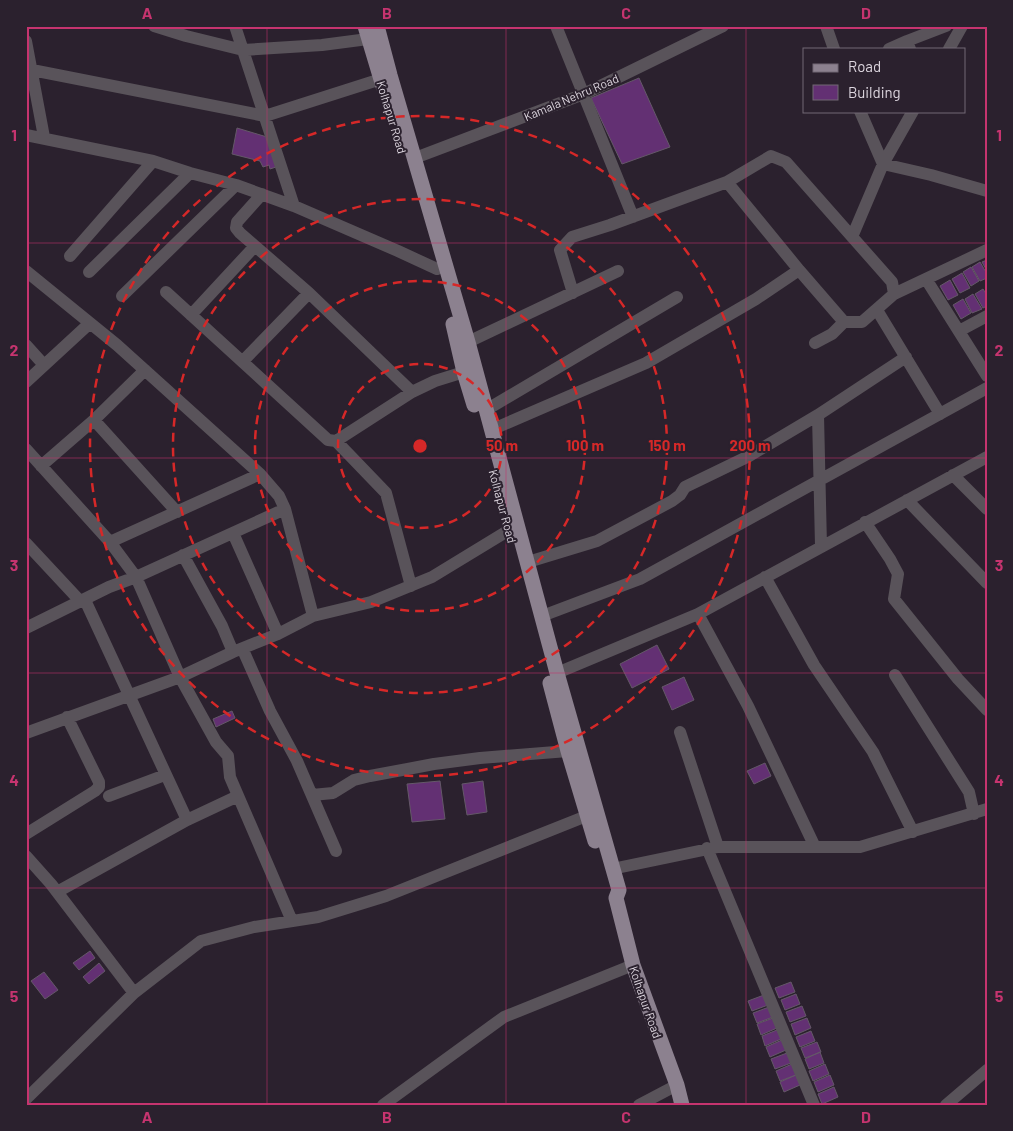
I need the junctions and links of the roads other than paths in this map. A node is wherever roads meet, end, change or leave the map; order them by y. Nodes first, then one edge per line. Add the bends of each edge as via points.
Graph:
1 (154, 26) edge
2 (235, 26) edge
3 (556, 26) edge
4 (723, 26) edge
5 (826, 26) edge
6 (946, 26) edge
7 (962, 26) edge
8 (370, 30) edge
9 (26, 40) edge
10 (909, 45) edge
11 (834, 48) edge
12 (894, 48) edge
13 (950, 48) edge
14 (243, 50) junction
15 (32, 70) junction
16 (381, 79) junction
17 (584, 94) junction
18 (860, 112) edge
19 (911, 112) edge
20 (265, 116) junction
21 (26, 135) edge
22 (44, 137) junction
23 (415, 158) junction
24 (153, 161) junction
25 (883, 164) junction
26 (190, 173) junction
27 (727, 182) junction
28 (236, 185) junction
29 (987, 191) edge
30 (262, 194) junction
31 (294, 206) junction
32 (633, 217) junction
33 (852, 237) junction
34 (255, 246) junction
35 (987, 250) edge
36 (70, 256) dead end
37 (436, 269) junction
38 (800, 270) junction
39 (26, 271) edge
40 (618, 271) dead end
41 (89, 272) dead end
42 (926, 279) junction
43 (166, 292) dead end
44 (573, 292) junction
45 (309, 293) junction
46 (894, 294) junction
47 (122, 296) dead end
48 (677, 297) dead end
49 (877, 310) junction
50 (191, 315) junction
51 (987, 316) edge
52 (844, 322) junction
53 (90, 323) junction
54 (959, 331) junction
55 (468, 342) junction
56 (815, 343) dead end
57 (26, 345) edge
58 (906, 357) junction
59 (243, 361) junction
60 (44, 365) junction
61 (469, 369) junction
62 (145, 370) junction
63 (987, 376) edge
64 (26, 382) edge
65 (987, 388) edge
66 (412, 392) junction
67 (486, 410) junction
68 (940, 414) junction
69 (818, 415) junction
70 (94, 420) junction
71 (491, 430) junction
72 (336, 441) junction
73 (26, 449) edge
74 (987, 457) edge
75 (42, 466) junction
76 (260, 474) junction
77 (953, 475) junction
78 (819, 480) junction
79 (907, 500) junction
80 (285, 509) junction
81 (987, 509) edge
82 (177, 512) junction
83 (865, 522) junction
84 (510, 530) junction
85 (233, 533) junction
86 (26, 542) edge
87 (110, 542) junction
88 (821, 546) junction
89 (183, 556) junction
90 (528, 562) junction
91 (136, 577) junction
92 (765, 577) junction
93 (987, 583) edge
94 (411, 586) junction
95 (83, 601) junction
96 (698, 614) junction
97 (313, 616) junction
98 (542, 616) junction
99 (29, 623) edge
100 (278, 634) junction
101 (238, 651) junction
102 (557, 672) junction
103 (895, 675) dead end
104 (180, 677) junction
105 (129, 696) junction
106 (987, 710) edge
107 (67, 717) junction
108 (680, 732) dead end
109 (26, 733) edge
110 (568, 751) junction
111 (165, 775) junction
112 (312, 795) junction
113 (109, 796) dead end
114 (238, 796) junction
115 (987, 810) edge
116 (592, 814) junction
117 (974, 814) junction
118 (186, 820) junction
119 (913, 832) junction
120 (26, 834) edge
121 (815, 847) junction
122 (712, 848) junction
123 (336, 850) dead end
124 (27, 858) edge
125 (612, 869) junction
126 (57, 892) junction
127 (616, 898) junction
128 (292, 921) junction
129 (633, 965) junction
130 (134, 993) junction
131 (987, 1070) edge
132 (677, 1085) junction
133 (26, 1099) edge
134 (384, 1105) edge
135 (639, 1105) edge
136 (682, 1105) edge
137 (814, 1105) edge
138 (946, 1105) edge

1 - 14 street
2 - 14 street
3 - 17 street
4 - 17 street, Kamala Nehru Road
5 - 11 street
6 - 10 street
7 - 13 street
8 - 14 street via 322,45
8 - 16 main road, Kolhapur Road
8 - 23 main road, Kolhapur Road
9 - 15 street
10 - 12 street
14 - 20 street
15 - 20 street
15 - 22 street
16 - 20 street
16 - 37 main road, Kolhapur Road via 432,246
17 - 23 street, Kamala Nehru Road
17 - 32 street
18 - 25 street
19 - 25 street
20 - 31 street
21 - 22 street
22 - 24 street
23 - 55 main road, Kolhapur Road
24 - 26 street
24 - 36 street
25 - 29 street
25 - 33 street
26 - 28 street
26 - 41 street
27 - 32 street
27 - 33 street via 772,156 786,162
27 - 38 street
28 - 30 street
28 - 47 street
30 - 31 street
30 - 34 street via 237,222 236,228
31 - 37 street
32 - 44 street via 572,237 560,250
33 - 46 street via 892,282
34 - 45 street
34 - 50 street
35 - 42 street
37 - 61 main road, Kolhapur Road
38 - 52 street
38 - 71 street via 646,363
39 - 53 street
40 - 44 street
42 - 46 street
42 - 54 street
43 - 50 street
44 - 55 street
45 - 59 street
45 - 66 street
46 - 49 street
48 - 67 street
49 - 52 street via 862,322
49 - 58 street
50 - 59 street
51 - 54 street
52 - 56 street via 832,334
53 - 60 street
53 - 62 street
54 - 63 street
55 - 61 main road, Kolhapur Road
57 - 60 street
58 - 68 street
58 - 69 street
59 - 72 street via 328,440
60 - 64 street
61 - 66 street
61 - 67 main road, Kolhapur Road
61 - 84 main road, Kolhapur Road
62 - 70 street
62 - 76 street
65 - 68 street
66 - 72 street
67 - 71 main road, Kolhapur Road
68 - 78 street
69 - 78 street
69 - 90 street via 750,456 685,487 672,501 597,540
70 - 75 street
70 - 82 street
71 - 90 main road, Kolhapur Road
72 - 94 street via 386,493
73 - 75 street
74 - 77 street
75 - 87 street
76 - 80 street via 279,496
76 - 82 street
77 - 79 street
77 - 81 street
78 - 88 street
78 - 98 street via 640,579
79 - 83 street
79 - 93 street
80 - 85 street
80 - 97 street
82 - 87 street
83 - 88 street
83 - 106 street via 898,574 894,598 958,679
84 - 94 street via 432,577
84 - 110 main road, Kolhapur Road
85 - 89 street
85 - 100 street
86 - 95 street
87 - 91 street
88 - 92 street
89 - 91 street
89 - 101 street
90 - 98 main road, Kolhapur Road
91 - 95 street
91 - 104 street
92 - 96 street
92 - 119 street via 814,665 872,752
94 - 97 street via 371,602
95 - 99 street
95 - 105 street
96 - 102 street
96 - 121 street via 748,706
97 - 100 street
98 - 102 main road, Kolhapur Road
100 - 101 street
101 - 104 street
101 - 112 street
102 - 116 main road, Kolhapur Road
103 - 117 street via 969,792
104 - 105 street
104 - 114 street via 216,742 228,756 230,777
105 - 107 street
105 - 111 street
107 - 109 street
107 - 120 street via 99,787
108 - 122 street
110 - 112 street via 434,764 354,780 333,793
110 - 116 main road, Kolhapur Road
111 - 113 street
111 - 118 street
112 - 123 street
114 - 118 street
114 - 128 street
115 - 117 street
116 - 125 main road, Kolhapur Road
116 - 127 main road, Kolhapur Road via 609,891
116 - 128 street via 386,896 318,917
117 - 119 street
118 - 126 street
119 - 121 street via 860,847
121 - 122 street
122 - 125 street
122 - 137 street
124 - 126 street
125 - 127 main road, Kolhapur Road via 619,890
126 - 130 street
127 - 129 main road, Kolhapur Road
128 - 130 street via 201,941
129 - 132 main road, Kolhapur Road
129 - 134 street via 504,1017
130 - 133 street
131 - 138 street
132 - 135 street
132 - 136 main road, Kolhapur Road

